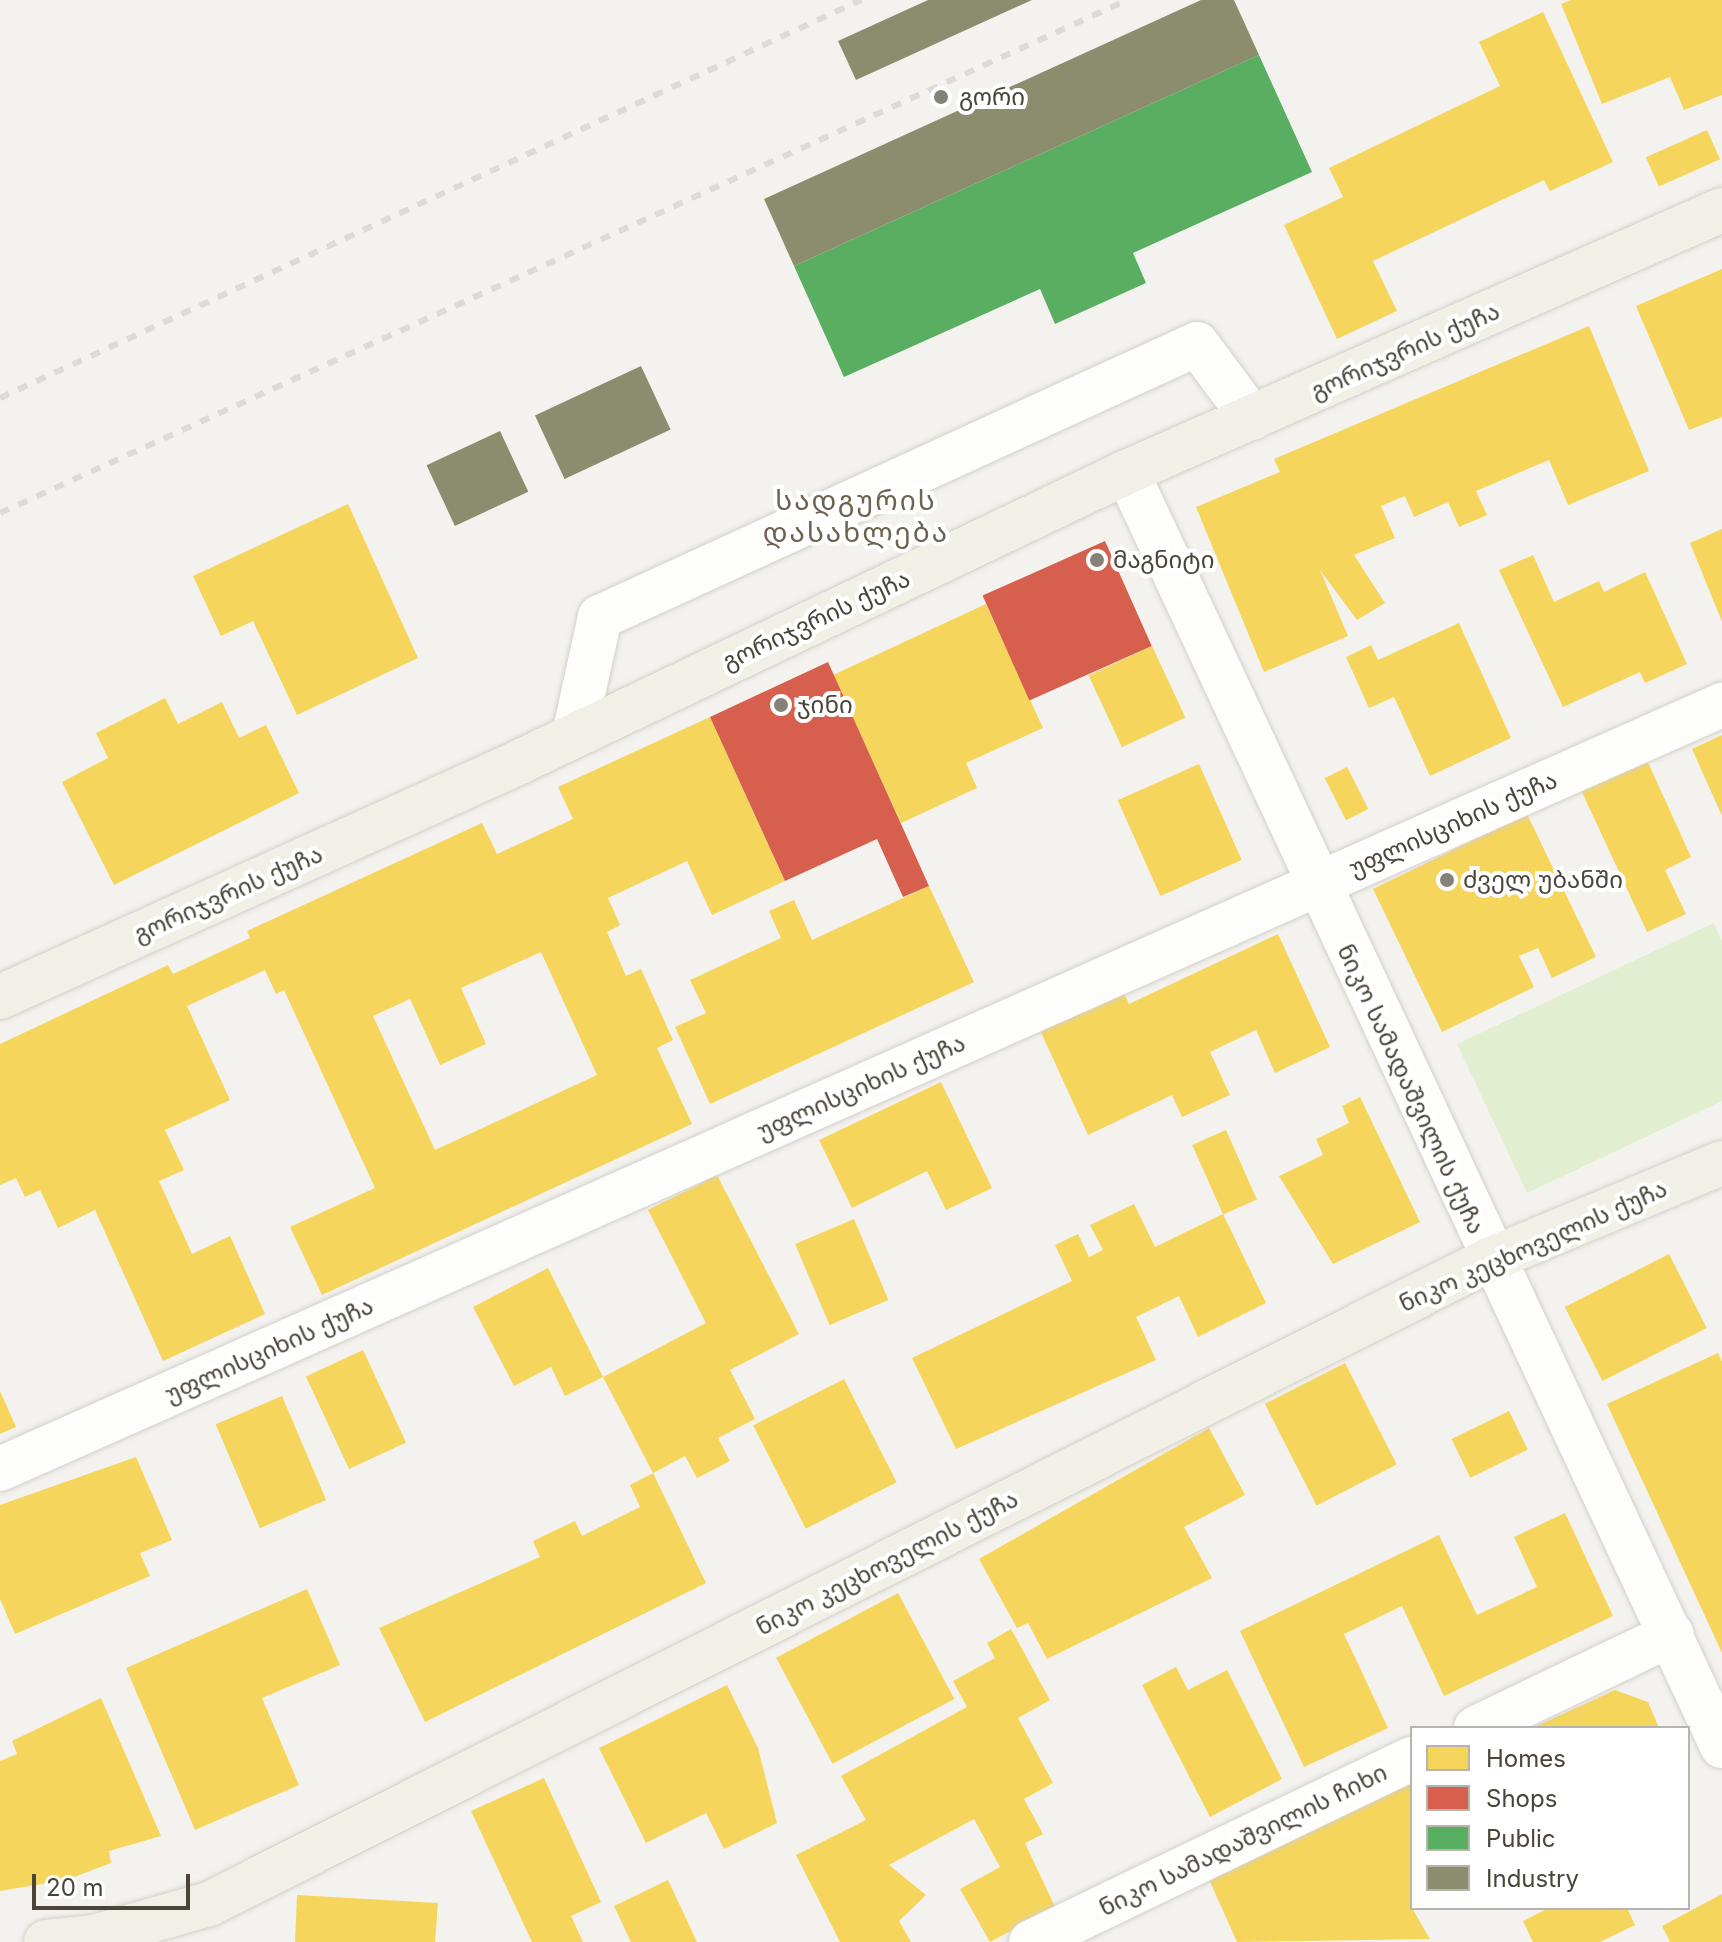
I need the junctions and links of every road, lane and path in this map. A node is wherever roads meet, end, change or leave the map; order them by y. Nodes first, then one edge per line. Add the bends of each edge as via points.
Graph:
1 (1722, 210) edge
2 (1252, 418) junction
3 (1127, 472) junction
4 (1722, 705) edge
5 (574, 735) junction
6 (1315, 886) junction
7 (0, 997) edge
8 (1722, 1163) edge
9 (1491, 1259) junction
10 (0, 1469) edge
11 (1672, 1634) junction
12 (1480, 1726) edge
13 (1722, 1746) edge
14 (1410, 1760) edge
15 (46, 1942) edge
16 (1031, 1942) edge

1 - 2 main road, გორიჯვრის ქუჩა
2 - 3 main road, გორიჯვრის ქუჩა
2 - 5 street via 1197,344 600,617
3 - 5 main road, გორიჯვრის ქუჩა
3 - 6 street, ნიკო სამადაშვილის ქუჩა
4 - 6 street, უფლისციხის ქუჩა
5 - 7 main road, გორიჯვრის ქუჩა
6 - 9 street, ნიკო სამადაშვილის ქუჩა
6 - 10 street, უფლისციხის ქუჩა
8 - 9 main road, ნიკო კეცხოველის ქუჩა
9 - 11 street, ნიკო სამადაშვილის ქუჩა
9 - 15 main road, ნიკო კეცხოველის ქუჩა via 209,1904 94,1937
11 - 12 street
11 - 13 street, ნიკო სამადაშვილის ქუჩა
14 - 16 street, ნიკო სამადაშვილის ჩიხი

